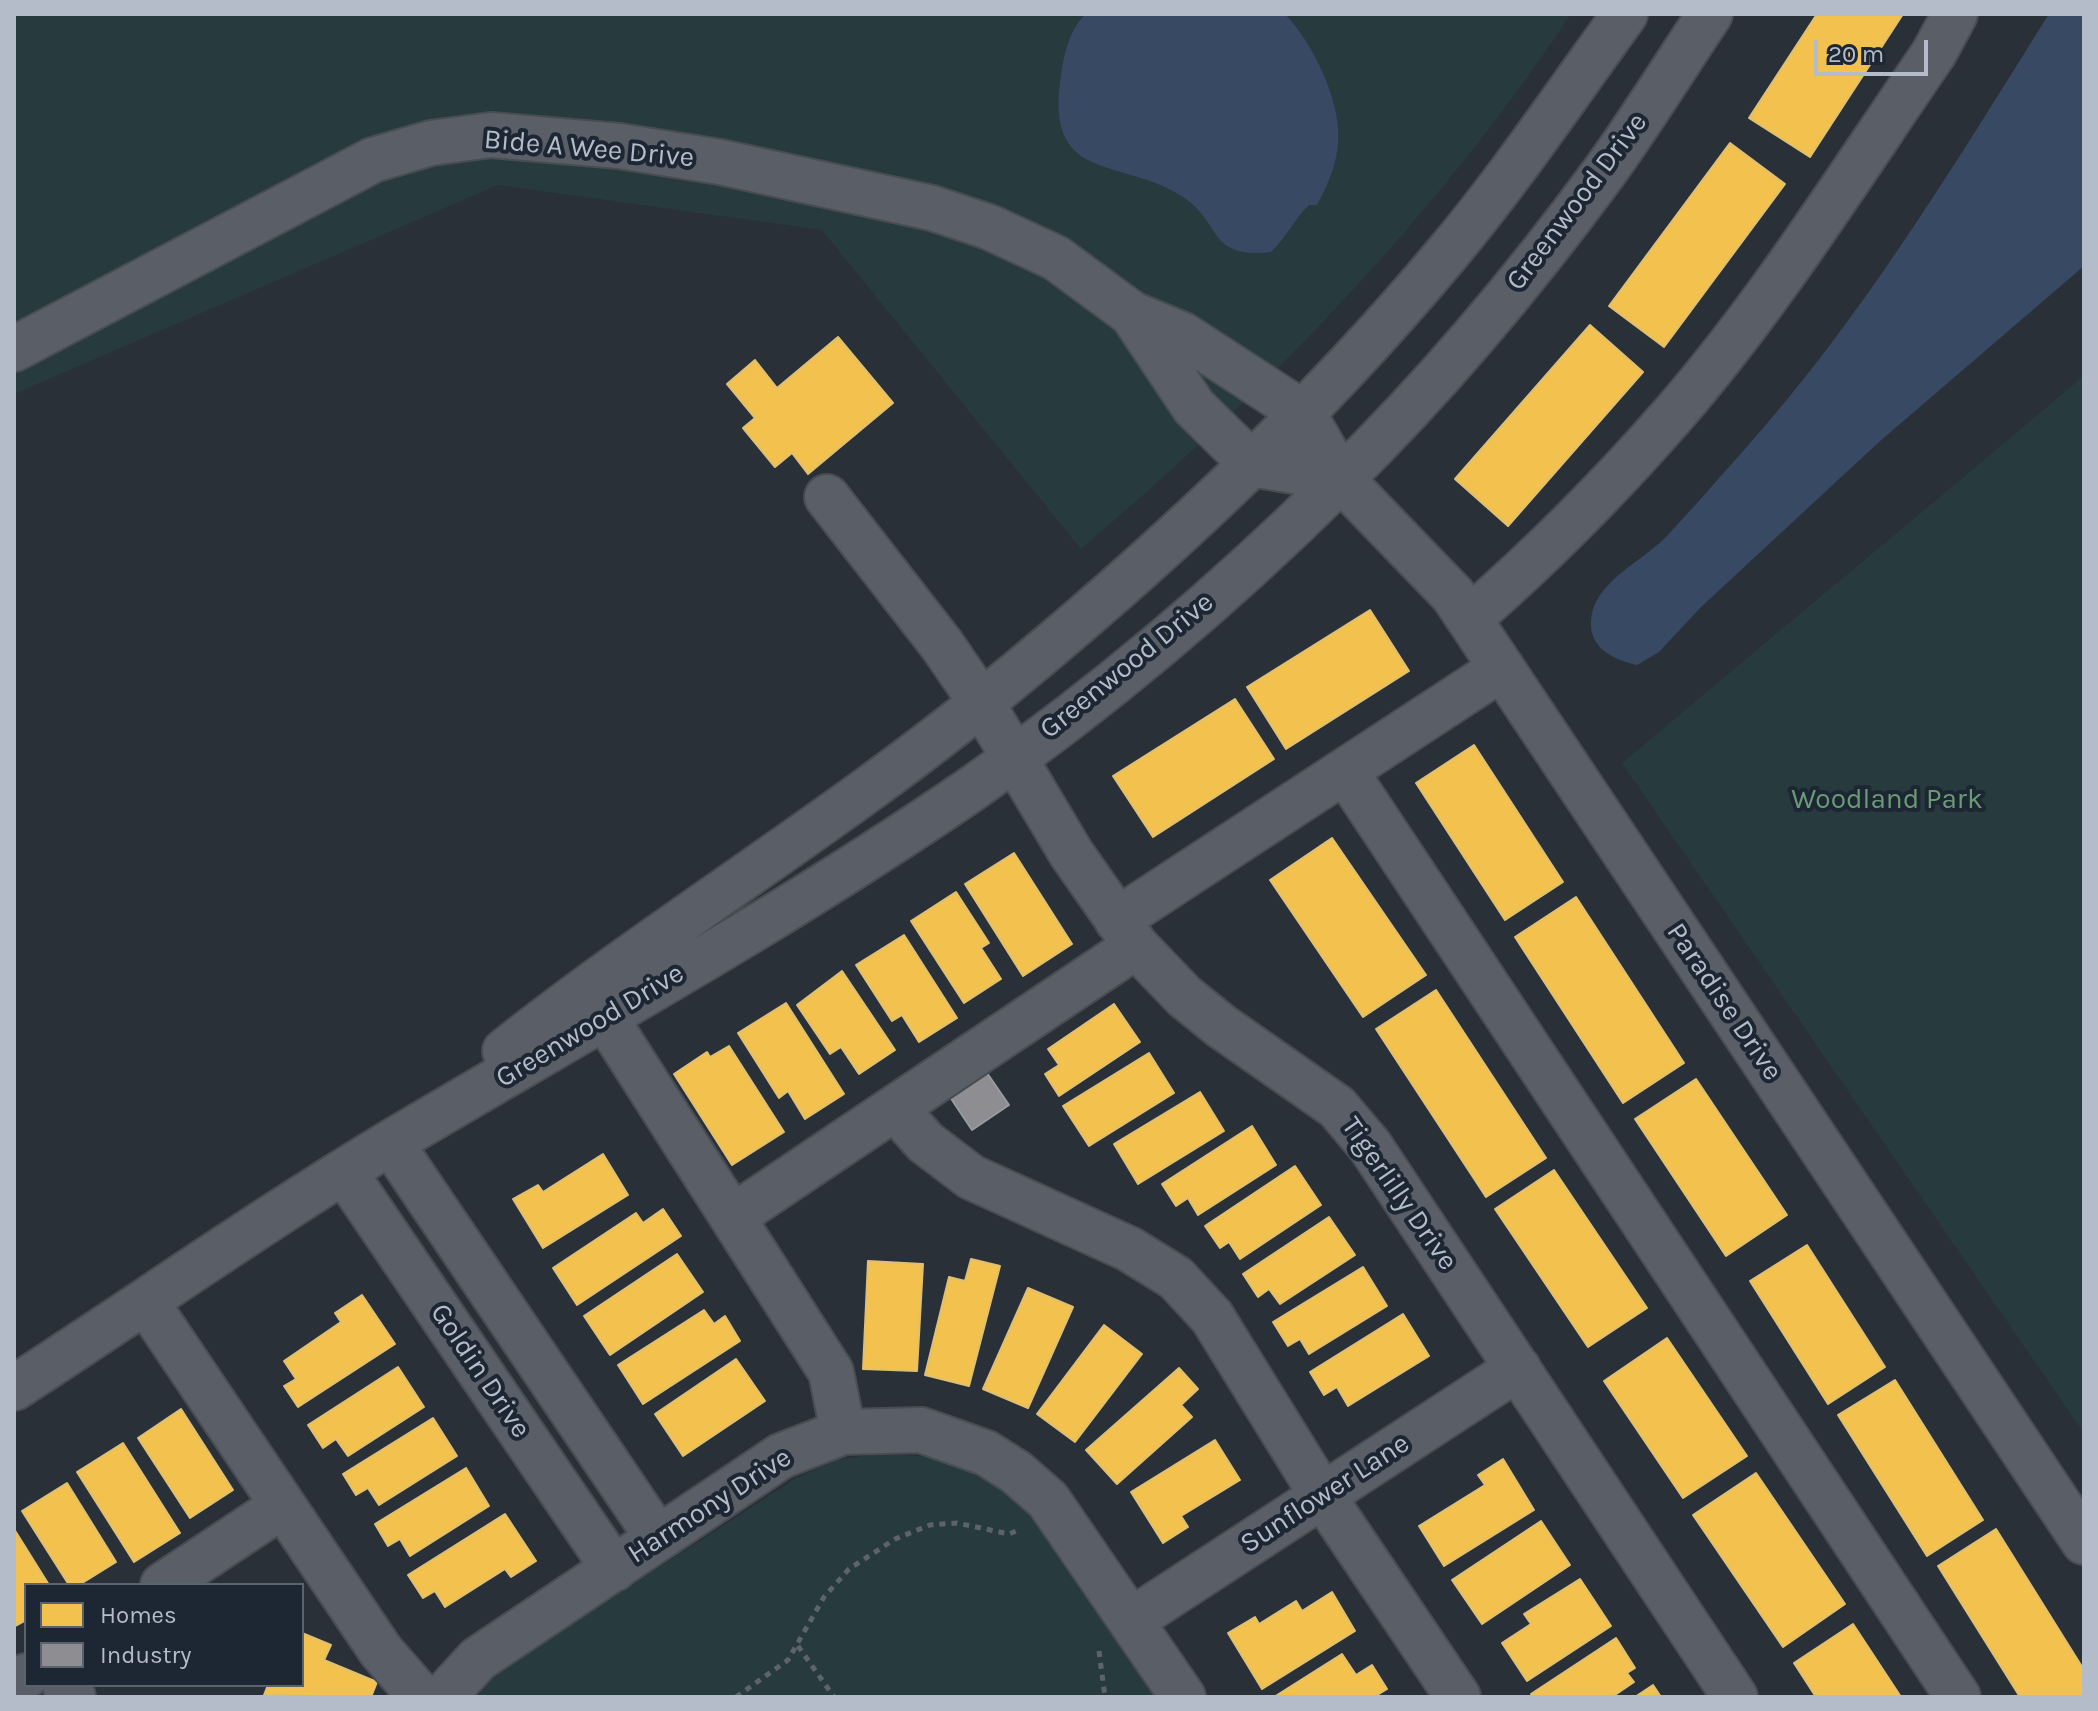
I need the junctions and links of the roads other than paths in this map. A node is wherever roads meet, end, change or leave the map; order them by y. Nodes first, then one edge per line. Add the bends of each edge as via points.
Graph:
1 (1625, 14) edge
2 (1710, 14) edge
3 (1955, 14) edge
4 (1132, 314) junction
5 (14, 349) edge
6 (1303, 413) junction
7 (1252, 464) junction
8 (1341, 479) junction
9 (827, 497) dead end
10 (1469, 619) junction
11 (1502, 668) junction
12 (981, 702) junction
13 (1013, 758) junction
14 (1345, 771) junction
15 (1126, 933) junction
16 (606, 1019) junction
17 (895, 1108) junction
18 (391, 1143) junction
19 (345, 1173) junction
20 (734, 1216) junction
21 (146, 1302) junction
22 (1518, 1368) junction
23 (14, 1388) edge
24 (843, 1432) junction
25 (1322, 1495) junction
26 (282, 1506) junction
27 (658, 1538) junction
28 (2084, 1542) edge
29 (614, 1569) junction
30 (166, 1583) edge
31 (1114, 1629) junction
32 (421, 1697) edge
33 (443, 1697) edge
34 (1183, 1697) edge
35 (1458, 1697) edge
36 (1735, 1697) edge
37 (1958, 1697) edge

1 - 6 street, Greenwood Drive via 1446,255
2 - 8 street, Greenwood Drive via 1608,167 1541,255
3 - 10 street via 1934,53 1779,277 1671,417 1516,578
4 - 5 street, Bide A Wee Drive via 1056,258 932,208 720,162 619,146 491,135 431,143 373,160
4 - 6 street, Bide A Wee Drive via 1183,335
4 - 7 street, Bide A Wee Drive via 1194,407
6 - 7 street, Greenwood Drive
6 - 8 street, Bide A Wee Drive
7 - 8 street
7 - 12 street, Greenwood Drive via 1173,540
8 - 10 street, Paradise Drive via 1453,595
8 - 13 street, Greenwood Drive via 1236,578
9 - 12 street, Tigerlilly Drive
10 - 11 street, Paradise Drive
11 - 14 street
11 - 28 street, Paradise Drive
12 - 13 street, Tigerlilly Drive
12 - 18 street, Greenwood Drive via 556,1011
13 - 15 street, Tigerlilly Drive
13 - 16 street, Greenwood Drive
14 - 15 street
14 - 37 street
15 - 17 street
15 - 22 street, Tigerlilly Drive via 1184,996 1337,1107 1370,1146
16 - 18 street, Greenwood Drive
16 - 20 street
17 - 20 street
17 - 25 street via 925,1142 971,1177 1129,1249 1176,1278 1212,1317
18 - 19 street, Greenwood Drive
18 - 27 street, Goldin Drive
19 - 21 street, Greenwood Drive
19 - 29 street, Goldin Drive
20 - 24 street via 831,1372
21 - 23 street, Greenwood Drive
21 - 26 street
22 - 25 street, Sunflower Lane
22 - 36 street, Tigerlilly Drive
24 - 27 street, Harmony Drive via 781,1456
24 - 31 street, Harmony Drive via 921,1430 986,1453 1016,1472 1048,1500
25 - 31 street, Sunflower Lane
25 - 35 street
26 - 30 street
26 - 32 street via 381,1651
27 - 29 street, Harmony Drive
29 - 33 street, Harmony Drive via 478,1659
31 - 34 street, Harmony Drive

